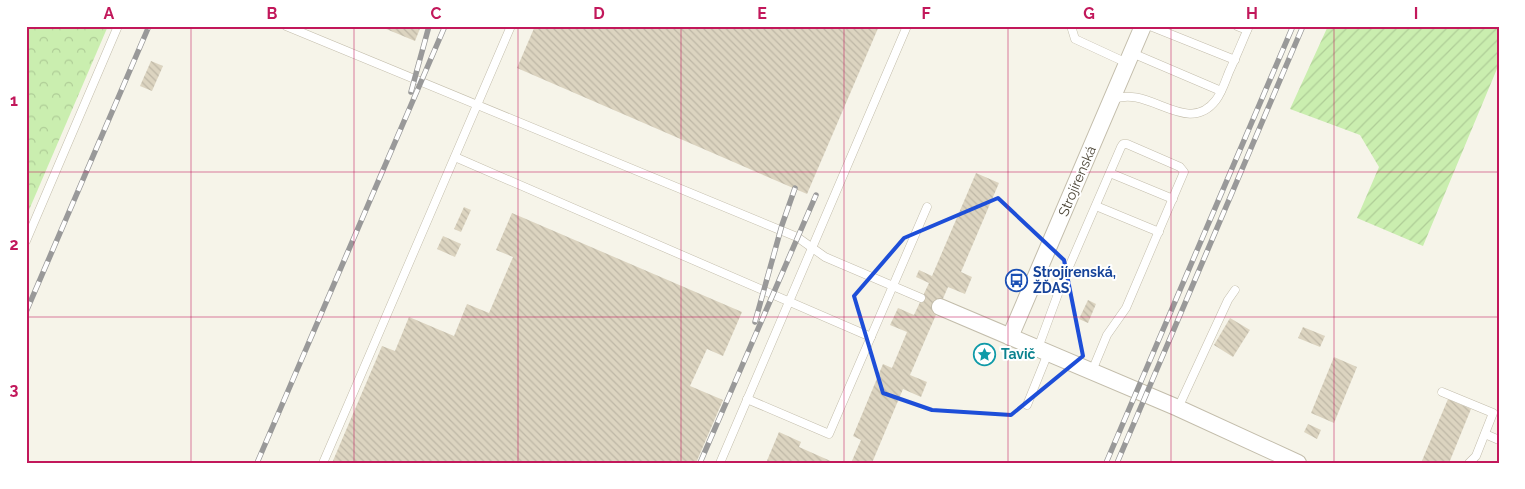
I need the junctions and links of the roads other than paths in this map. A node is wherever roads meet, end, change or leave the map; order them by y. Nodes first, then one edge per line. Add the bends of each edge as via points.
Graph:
1 (118, 26) edge
2 (286, 26) edge
3 (511, 26) edge
4 (907, 26) edge
5 (1143, 26) edge
6 (1150, 26) edge
7 (1237, 26) edge
8 (1070, 27) edge
9 (1248, 28) edge
10 (1129, 58) junction
11 (1235, 60) junction
12 (1221, 91) junction
13 (1111, 101) junction
14 (477, 105) junction
15 (455, 158) junction
16 (1110, 173) junction
17 (1173, 199) junction
18 (1096, 206) junction
19 (927, 208) dead end
20 (1159, 232) junction
21 (26, 241) edge
22 (812, 248) junction
23 (893, 286) junction
24 (1235, 290) dead end
25 (921, 298) dead end
26 (789, 302) junction
27 (940, 306) dead end
28 (1010, 336) junction
29 (871, 337) junction
30 (1043, 350) junction
31 (1092, 371) junction
32 (1442, 392) dead end
33 (747, 399) junction
34 (1027, 405) dead end
35 (1178, 408) junction
36 (1485, 434) junction
37 (1499, 440) edge
38 (323, 463) edge
39 (720, 463) edge
40 (1298, 463) edge
41 (1469, 463) edge

1 - 21 lane
2 - 14 lane
3 - 14 lane
4 - 22 lane
5 - 10 street, Strojírenská
6 - 11 lane
7 - 9 lane
8 - 10 lane via 1075,39 1088,46
9 - 11 lane
10 - 12 lane
10 - 13 street, Strojírenská
11 - 12 lane
12 - 13 lane via 1211,106 1195,114 1181,113 1140,98 1125,96
13 - 28 street, Strojírenská
14 - 15 lane
14 - 22 lane via 797,238
15 - 26 lane
15 - 38 lane
16 - 17 lane
16 - 17 lane via 1121,147 1127,144 1184,169
16 - 18 lane
17 - 20 lane
18 - 20 lane
18 - 30 lane via 1062,283
19 - 23 lane
20 - 31 lane via 1126,308 1107,335
22 - 23 lane via 825,257
22 - 26 lane
23 - 25 lane
23 - 29 lane
24 - 35 lane
26 - 29 lane
26 - 33 lane
27 - 28 street
28 - 30 street
29 - 33 lane via 829,434
30 - 31 street
30 - 34 lane
31 - 35 street
32 - 36 lane via 1493,413
33 - 39 lane
35 - 40 street
36 - 37 lane
36 - 41 lane via 1476,456

